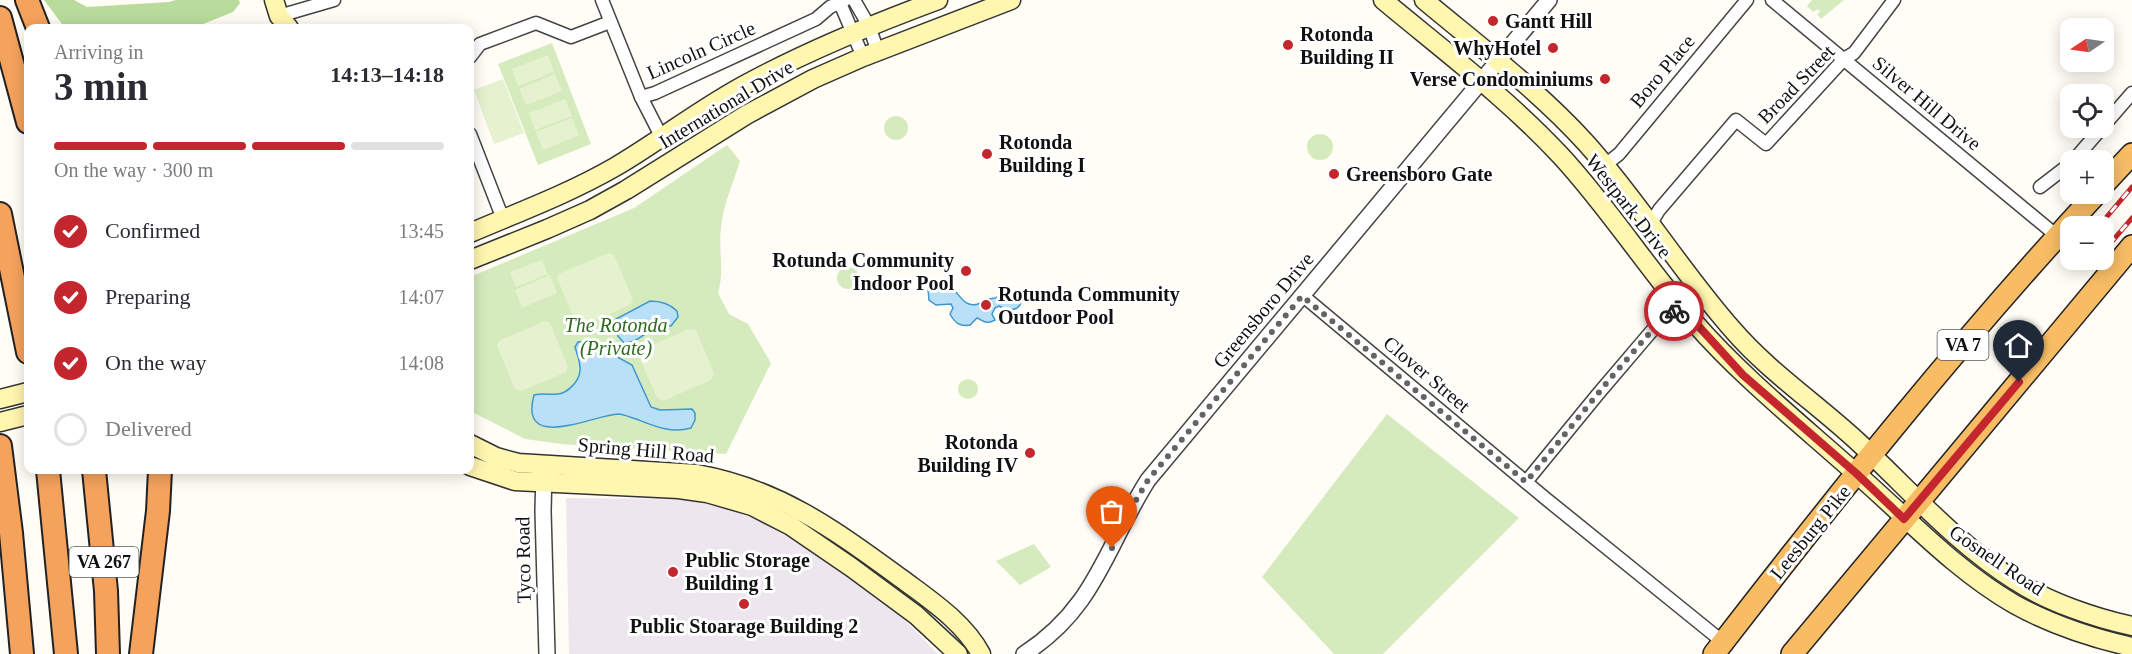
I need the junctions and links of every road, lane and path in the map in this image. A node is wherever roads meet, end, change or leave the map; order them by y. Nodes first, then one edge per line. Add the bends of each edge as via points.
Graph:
1 (27, 0) edge
2 (334, 0) edge
3 (602, 0) edge
4 (854, 0) edge
5 (938, 0) edge
6 (1011, 0) edge
7 (1383, 0) edge
8 (1424, 0) edge
9 (1549, 0) edge
10 (1747, 0) edge
11 (1772, 0) edge
12 (1893, 0) edge
13 (842, 1) edge
14 (0, 18) edge
15 (279, 18) edge
16 (610, 22) junction
17 (36, 24) edge
18 (869, 26) junction
19 (852, 34) junction
20 (474, 52) edge
21 (870, 54) junction
22 (1844, 59) junction
23 (1498, 62) junction
24 (1481, 82) junction
25 (2132, 93) edge
26 (641, 97) junction
27 (24, 108) edge
28 (661, 136) junction
29 (474, 144) edge
30 (2083, 150) edge
31 (2132, 154) edge
32 (1605, 165) junction
33 (2060, 172) edge
34 (2114, 173) edge
35 (2040, 187) dead end
36 (2087, 204) edge
37 (0, 214) edge
38 (503, 219) junction
39 (1650, 225) junction
40 (474, 231) edge
41 (2057, 236) junction
42 (2132, 246) edge
43 (474, 258) edge
44 (1302, 296) junction
45 (1705, 296) junction
46 (1682, 308) junction
47 (24, 332) edge
48 (24, 393) edge
49 (0, 399) edge
50 (24, 416) edge
51 (0, 422) edge
52 (474, 446) edge
53 (0, 448) edge
54 (1872, 456) junction
55 (474, 467) edge
56 (48, 474) edge
57 (89, 474) edge
58 (94, 474) edge
59 (160, 474) edge
60 (544, 474) junction
61 (1857, 474) junction
62 (1526, 482) junction
63 (1919, 502) junction
64 (1904, 519) junction
65 (2132, 626) edge
66 (2132, 647) edge
67 (1719, 648) edge
68 (22, 654) edge
69 (66, 654) edge
70 (94, 654) edge
71 (108, 654) edge
72 (141, 654) edge
73 (547, 654) edge
74 (958, 654) edge
75 (981, 654) edge
76 (1024, 654) edge
77 (1792, 654) edge

1 - 17 highway
2 - 15 street
3 - 16 street, Lincoln Circle
4 - 18 street
5 - 18 main road, International Drive
6 - 21 main road, International Drive
7 - 24 main road, Westpark Drive
8 - 23 main road, Westpark Drive
9 - 23 street, Greensboro Drive
10 - 32 street, Boro Place via 1619,154
11 - 22 street, Silver Hill Drive
12 - 22 street, Broad Street via 1854,53
13 - 19 street, Lincoln Circle
13 - 26 street, Lincoln Circle via 816,19
14 - 27 highway
16 - 20 street via 571,37 536,23 480,44
16 - 26 street, Lincoln Circle
18 - 19 main road, International Drive
18 - 21 street
19 - 21 street, Lincoln Circle
19 - 28 main road, International Drive via 749,82
21 - 43 main road, International Drive via 783,93 590,210
22 - 39 street, Broad Street via 1766,144 1736,120
22 - 41 street, Silver Hill Drive
23 - 24 street, Greensboro Drive
23 - 32 main road, Westpark Drive via 1565,122
24 - 44 street, Greensboro Drive
24 - 46 main road, Westpark Drive via 1562,158
25 - 30 street
26 - 28 street, Lincoln Circle
28 - 38 main road, International Drive via 587,182
29 - 38 street
31 - 34 highway
32 - 39 main road, Westpark Drive
33 - 35 street
36 - 41 highway, Leesburg Pike / VA 7
37 - 47 highway
38 - 40 main road, International Drive
39 - 45 main road, Westpark Drive
41 - 54 highway, Leesburg Pike / VA 7
42 - 63 highway
44 - 62 street, Clover Street
44 - 76 street, Greensboro Drive via 1148,480 1081,602 1062,624
45 - 46 street
45 - 54 main road, Westpark Drive via 1758,357
46 - 61 main road, Westpark Drive via 1743,375
46 - 62 street via 1667,313
48 - 49 main road
50 - 51 main road
52 - 60 main road, Spring Hill Road
53 - 68 highway
54 - 61 highway, Leesburg Pike / VA 7
54 - 63 main road, Gosnell Road
55 - 60 main road, Spring Hill Road via 515,481
56 - 69 highway
57 - 70 highway
58 - 71 highway, VA 267
59 - 72 highway
60 - 73 street, Tyco Road
60 - 74 main road, Spring Hill Road via 707,493 752,506 792,526 851,567 916,615
60 - 75 main road, Spring Hill Road via 697,474 770,495 830,527 938,606
61 - 64 main road, Gosnell Road
61 - 67 highway, Leesburg Pike / VA 7
62 - 67 street, Clover Street
63 - 64 highway
63 - 65 main road, Gosnell Road via 1972,550 2022,585 2079,610
64 - 66 main road, Gosnell Road via 2014,604 2066,627
64 - 77 highway

